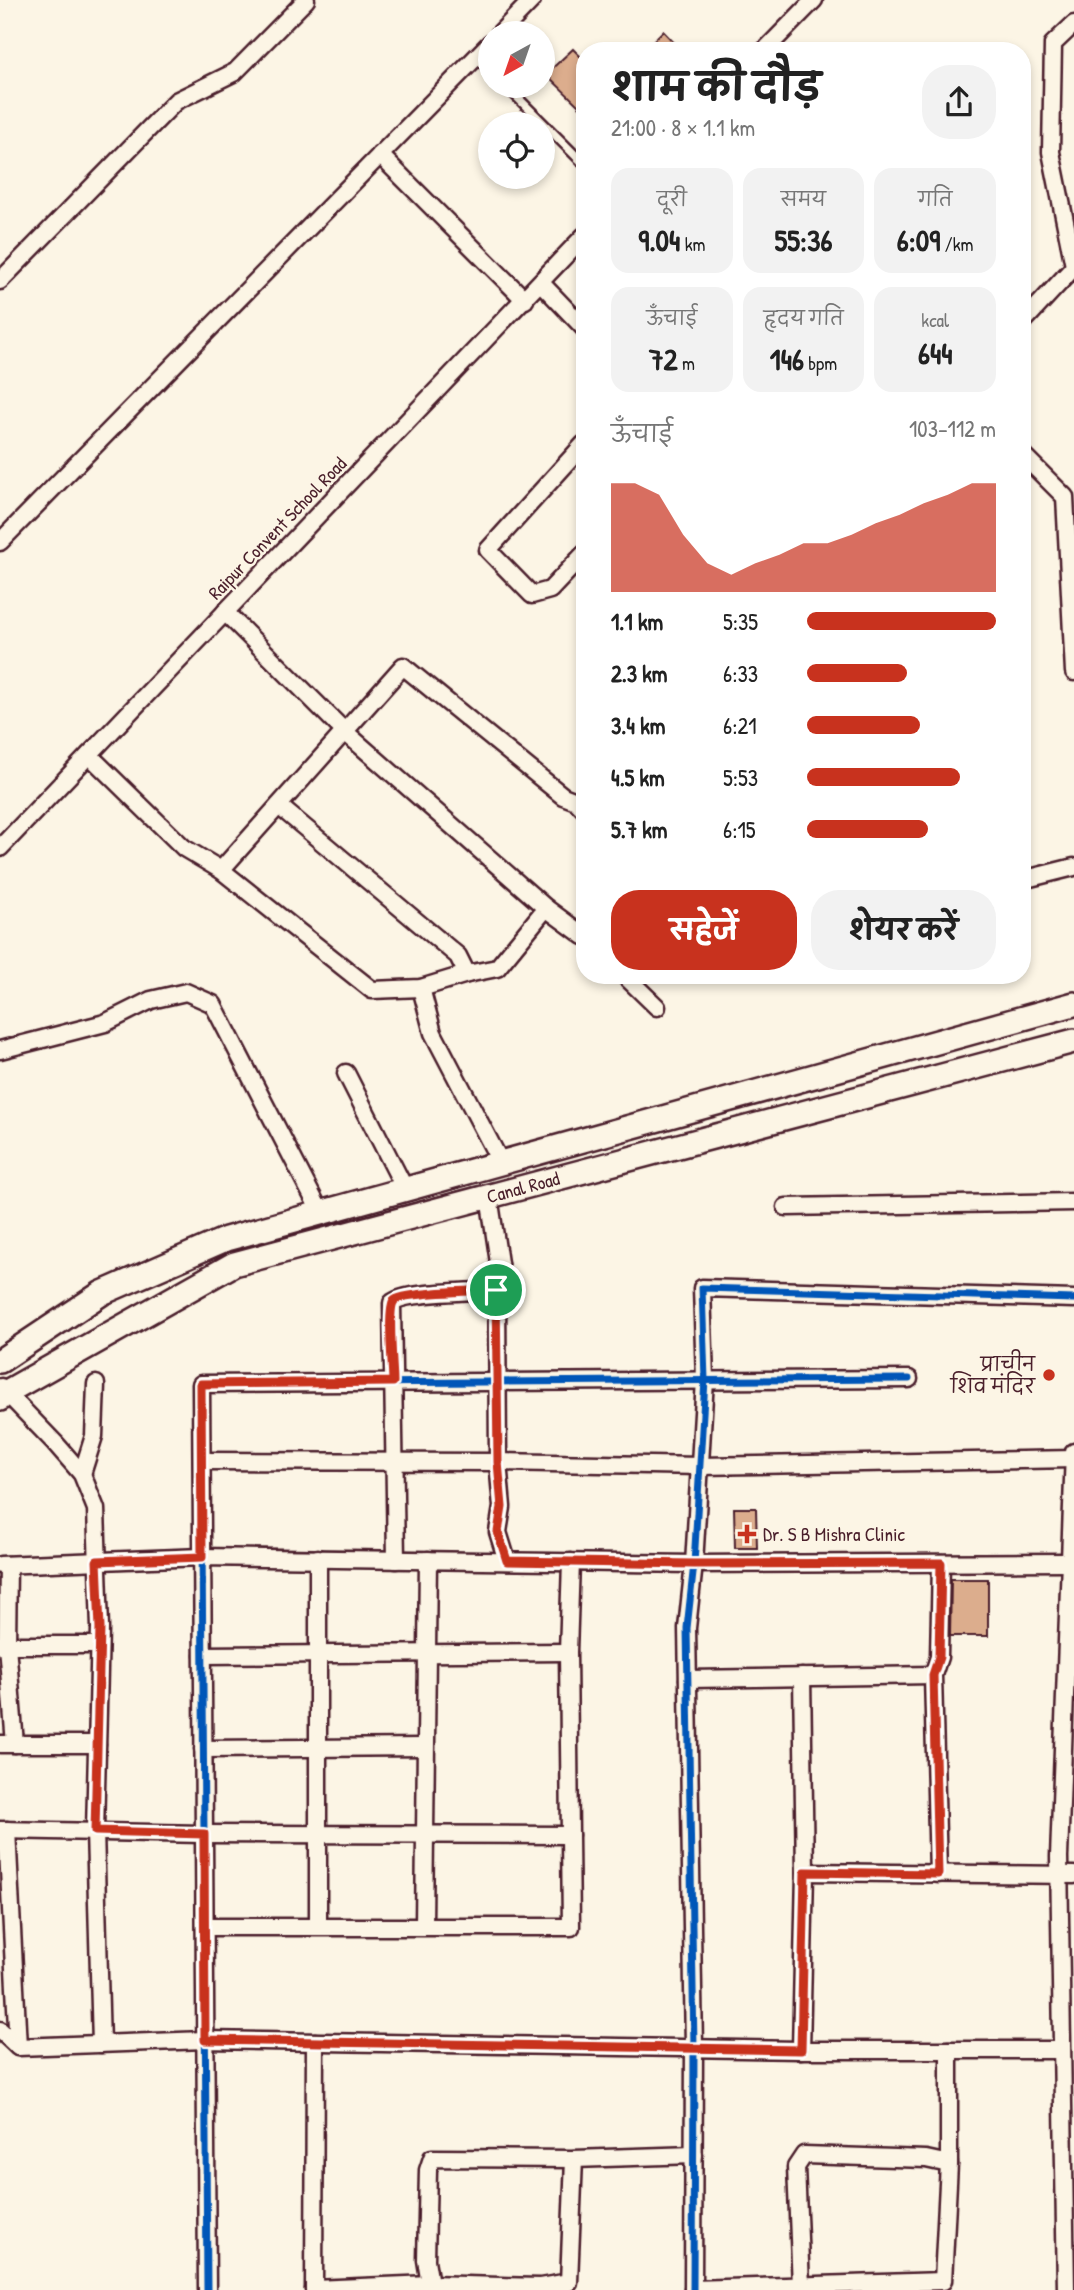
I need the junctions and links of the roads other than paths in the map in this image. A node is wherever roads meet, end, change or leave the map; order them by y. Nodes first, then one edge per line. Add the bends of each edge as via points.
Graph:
1 (306, 0) edge
2 (532, 0) edge
3 (814, 0) edge
4 (512, 21) edge
5 (1074, 23) edge
6 (773, 42) edge
7 (476, 57) edge
8 (518, 98) edge
9 (380, 155) junction
10 (576, 156) edge
11 (576, 245) edge
12 (1074, 267) edge
13 (0, 281) edge
14 (541, 283) junction
15 (524, 300) junction
16 (1031, 313) edge
17 (576, 320) edge
18 (576, 453) edge
19 (1031, 463) edge
20 (0, 542) edge
21 (576, 562) edge
22 (225, 612) junction
23 (1074, 672) edge
24 (345, 732) junction
25 (89, 755) junction
26 (576, 799) edge
27 (279, 806) junction
28 (0, 848) edge
29 (1074, 867) edge
30 (221, 870) junction
31 (1031, 878) edge
32 (546, 908) junction
33 (576, 930) edge
34 (467, 974) junction
35 (633, 984) edge
36 (421, 988) junction
37 (1074, 1004) edge
38 (657, 1007) dead end
39 (1074, 1041) edge
40 (0, 1050) edge
41 (346, 1073) dead end
42 (500, 1163) junction
43 (405, 1189) junction
44 (489, 1196) junction
45 (1074, 1202) edge
46 (786, 1207) dead end
47 (321, 1213) junction
48 (496, 1290) junction
49 (1074, 1298) edge
50 (0, 1361) edge
51 (909, 1379) dead end
52 (705, 1380) junction
53 (393, 1382) junction
54 (498, 1382) junction
55 (96, 1384) dead end
56 (2, 1392) edge
57 (1074, 1452) edge
58 (1074, 1459) edge
59 (202, 1461) junction
60 (498, 1462) junction
61 (393, 1463) junction
62 (700, 1466) junction
63 (82, 1475) junction
64 (202, 1557) junction
65 (318, 1558) junction
66 (396, 1560) junction
67 (428, 1560) junction
68 (97, 1561) junction
69 (507, 1561) junction
70 (572, 1562) junction
71 (1070, 1562) junction
72 (941, 1563) junction
73 (694, 1564) junction
74 (4, 1565) edge
75 (4, 1645) edge
76 (99, 1645) junction
77 (568, 1652) junction
78 (318, 1653) junction
79 (426, 1653) junction
80 (203, 1655) junction
81 (933, 1675) junction
82 (802, 1677) junction
83 (688, 1679) junction
84 (8, 1744) edge
85 (97, 1744) junction
86 (425, 1747) junction
87 (203, 1749) junction
88 (318, 1749) junction
89 (1068, 1761) edge
90 (4, 1830) edge
91 (95, 1831) junction
92 (204, 1834) junction
93 (318, 1835) junction
94 (425, 1835) junction
95 (570, 1835) junction
96 (805, 1872) junction
97 (938, 1874) junction
98 (1067, 1875) edge
99 (6, 1915) edge
100 (318, 1925) junction
101 (424, 1926) junction
102 (205, 1927) junction
103 (0, 2030) edge
104 (205, 2040) junction
105 (315, 2042) junction
106 (101, 2044) junction
107 (18, 2047) junction
108 (694, 2047) junction
109 (801, 2050) junction
110 (949, 2050) junction
111 (1062, 2050) junction
112 (694, 2155) junction
113 (574, 2159) junction
114 (949, 2164) junction
115 (1069, 2280) edge
116 (430, 2284) junction
117 (801, 2286) junction
118 (314, 2289) edge
119 (207, 2290) edge
120 (693, 2290) edge

1 - 13 street via 235,72 176,101
2 - 4 street
3 - 6 street
5 - 12 street via 1053,44 1050,131
7 - 9 street
8 - 10 lane
9 - 15 street
9 - 20 street
11 - 14 street, Raipur Convent School Road
12 - 16 street
14 - 15 street, Raipur Convent School Road
14 - 17 street
15 - 22 street, Raipur Convent School Road
18 - 21 street via 488,550 532,595 550,590
19 - 23 street via 1065,497
22 - 24 street
22 - 25 street, Raipur Convent School Road
24 - 26 street via 403,666 563,796
24 - 27 street
24 - 32 street
25 - 28 street, Raipur Convent School Road
25 - 30 street via 184,849
27 - 30 street
27 - 34 street via 458,956
29 - 31 street
30 - 36 street via 372,990
32 - 33 street
32 - 34 street via 497,968
34 - 36 street
35 - 38 street
36 - 42 street via 433,1032
37 - 42 main road, Canal Road
39 - 44 main road, Canal Road
40 - 47 street via 105,1023 151,1000 187,992 213,1004
41 - 43 street
42 - 43 main road, Canal Road
43 - 47 main road, Canal Road
44 - 48 street via 501,1276
44 - 56 main road, Canal Road via 233,1264
45 - 46 street
47 - 50 main road, Canal Road via 226,1239 102,1293
48 - 53 street via 396,1298 391,1316
48 - 54 street
49 - 52 street via 702,1288
51 - 52 street
52 - 54 street
52 - 62 street
53 - 54 street
53 - 59 street via 201,1384
53 - 61 street
54 - 60 street
55 - 63 street via 94,1436
56 - 63 street
57 - 58 street
58 - 62 street
58 - 71 street
59 - 61 street
59 - 64 street
60 - 61 street
60 - 62 street
60 - 69 street via 502,1507 498,1532
61 - 66 street
62 - 73 street
63 - 68 street via 96,1509
64 - 65 street
64 - 68 street
64 - 80 street
65 - 66 street
65 - 78 street
66 - 67 street
67 - 69 street
67 - 79 street
68 - 74 street
68 - 76 street
69 - 70 street
70 - 73 street
70 - 77 street
71 - 72 street
71 - 89 street
72 - 73 street
72 - 81 street via 939,1657
73 - 83 street via 687,1628
74 - 75 street
75 - 76 street
75 - 84 street
76 - 85 street
77 - 79 street
77 - 95 street
78 - 79 street
78 - 80 street
78 - 88 street
79 - 86 street
80 - 87 street
81 - 82 street
81 - 97 street
82 - 83 street
82 - 96 street
83 - 108 street
84 - 85 street
85 - 91 street
86 - 88 street
86 - 94 street
87 - 88 street
87 - 92 street
88 - 93 street
89 - 98 street
90 - 91 street
90 - 99 street
91 - 92 street
91 - 106 street
92 - 93 street
92 - 102 street
93 - 94 street
93 - 100 street
94 - 95 street
94 - 101 street
95 - 101 street via 571,1927
96 - 97 street
96 - 109 street
97 - 98 street
98 - 111 street
99 - 107 street
100 - 101 street
100 - 102 street
102 - 104 street
103 - 107 street
104 - 105 street
104 - 106 street
104 - 119 street
105 - 108 street
105 - 118 street
106 - 107 street
108 - 109 street
108 - 112 street
109 - 110 street
110 - 111 street
110 - 114 street
111 - 115 street
112 - 113 street
112 - 120 street
113 - 116 street via 569,2283 540,2287
113 - 116 street via 432,2158 426,2247
114 - 117 street via 943,2281
114 - 117 street via 926,2159 804,2155 796,2167
116 - 118 street
117 - 120 street

